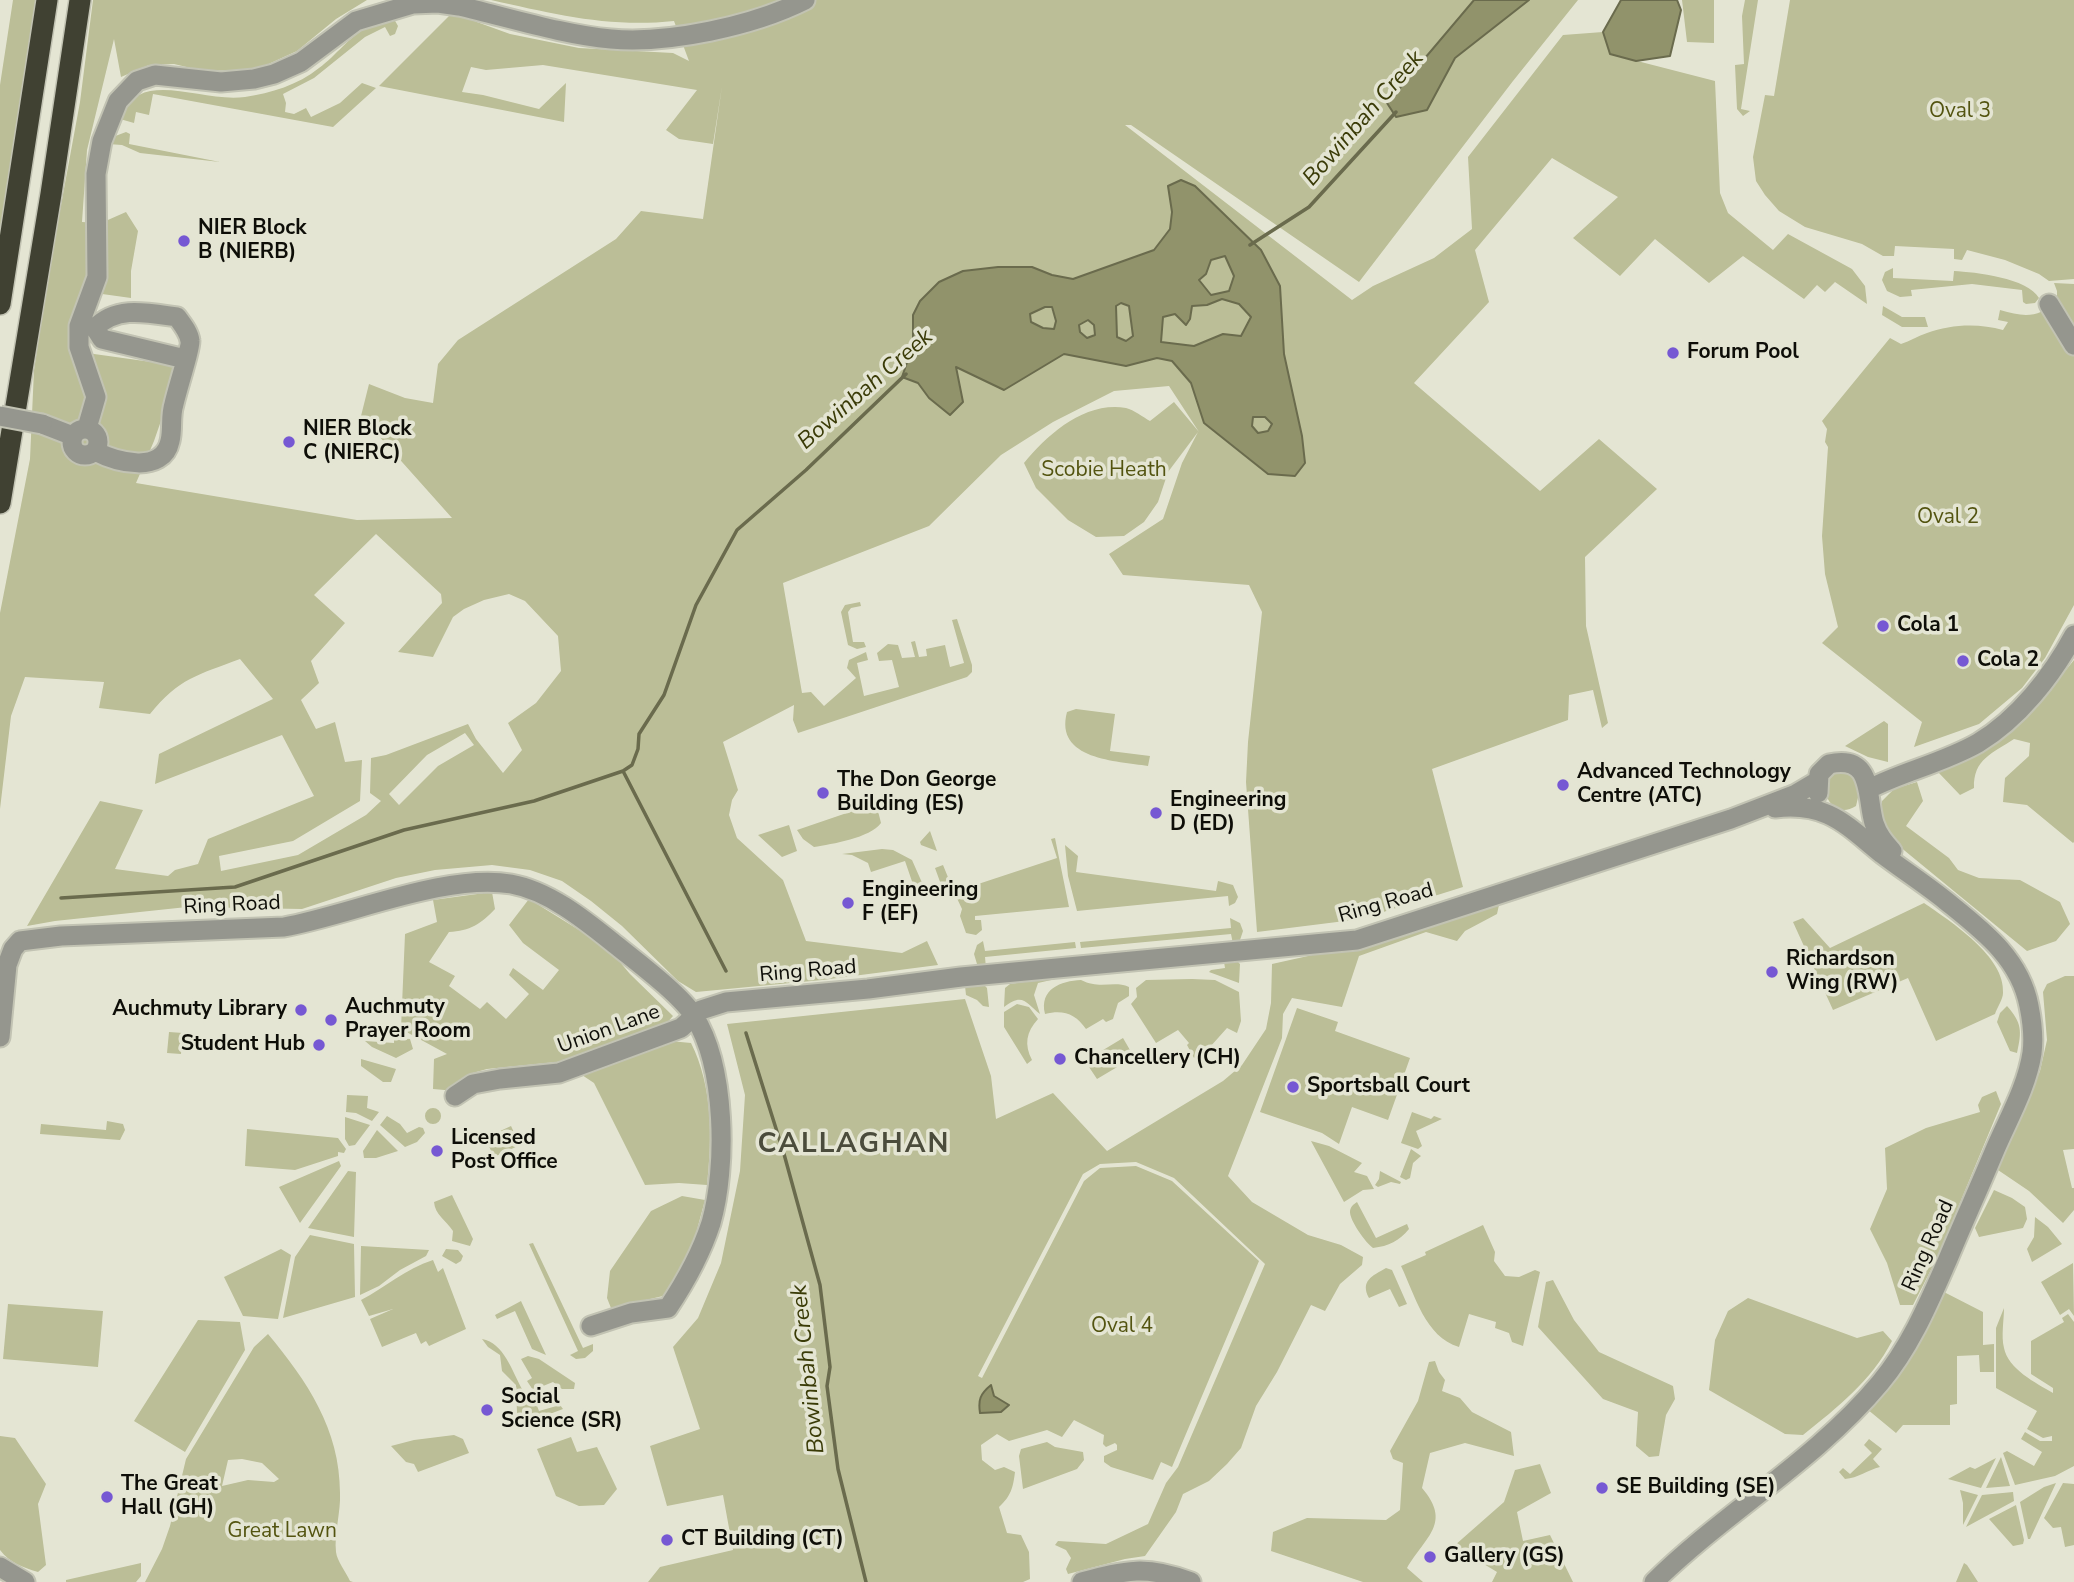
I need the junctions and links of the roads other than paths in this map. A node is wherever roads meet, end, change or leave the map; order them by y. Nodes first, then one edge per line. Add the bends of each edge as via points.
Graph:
1 (47, 0) edge
2 (80, 0) edge
3 (805, 0) edge
4 (0, 304) edge
5 (2049, 304) dead end
6 (2074, 345) edge
7 (185, 359) dead end
8 (0, 416) edge
9 (80, 432) junction
10 (0, 503) edge
11 (2074, 635) edge
12 (1818, 781) junction
13 (1867, 786) junction
14 (1832, 815) junction
15 (1731, 818) junction
16 (1911, 873) junction
17 (693, 1015) junction
18 (0, 1037) edge
19 (455, 1096) dead end
20 (591, 1326) dead end
21 (0, 1567) edge
22 (1161, 1577) edge
23 (25, 1582) edge
24 (1082, 1582) edge
25 (1191, 1582) edge
26 (1654, 1582) edge

1 - 4 highway
2 - 10 highway
3 - 9 street via 762,18 654,39 592,36 459,6 412,4 356,21 301,62 274,74 220,88 155,75 132,86 107,124 96,174 97,276 78,336 96,397
5 - 6 street
7 - 9 street via 171,412 170,445 161,457 124,463 95,451 99,439 95,432
8 - 9 street, bridge
11 - 13 street via 2015,713 1979,743
12 - 13 street, Ring Road via 1824,769 1836,762 1846,763
12 - 14 street via 1819,800
12 - 15 street, Ring Road
13 - 14 street via 1866,804 1859,812
13 - 16 street, Ring Road via 1881,839
14 - 15 street, Ring Road via 1788,807
14 - 16 street, Ring Road
15 - 17 street, Ring Road via 1357,940 726,1002
16 - 26 street, Ring Road via 1998,945 2022,981 2033,1029 2032,1054 2021,1088 1929,1302 1898,1359 1844,1421
17 - 18 street, Ring Road via 640,965 568,910 532,889 482,883 366,905 284,927 61,936 20,942 7,965
17 - 19 street, Union Lane via 681,1028 559,1073 473,1084
17 - 20 street via 719,1091 718,1185 711,1221 691,1272 668,1308 631,1313
21 - 23 street
22 - 24 street via 1137,1570
22 - 25 street

